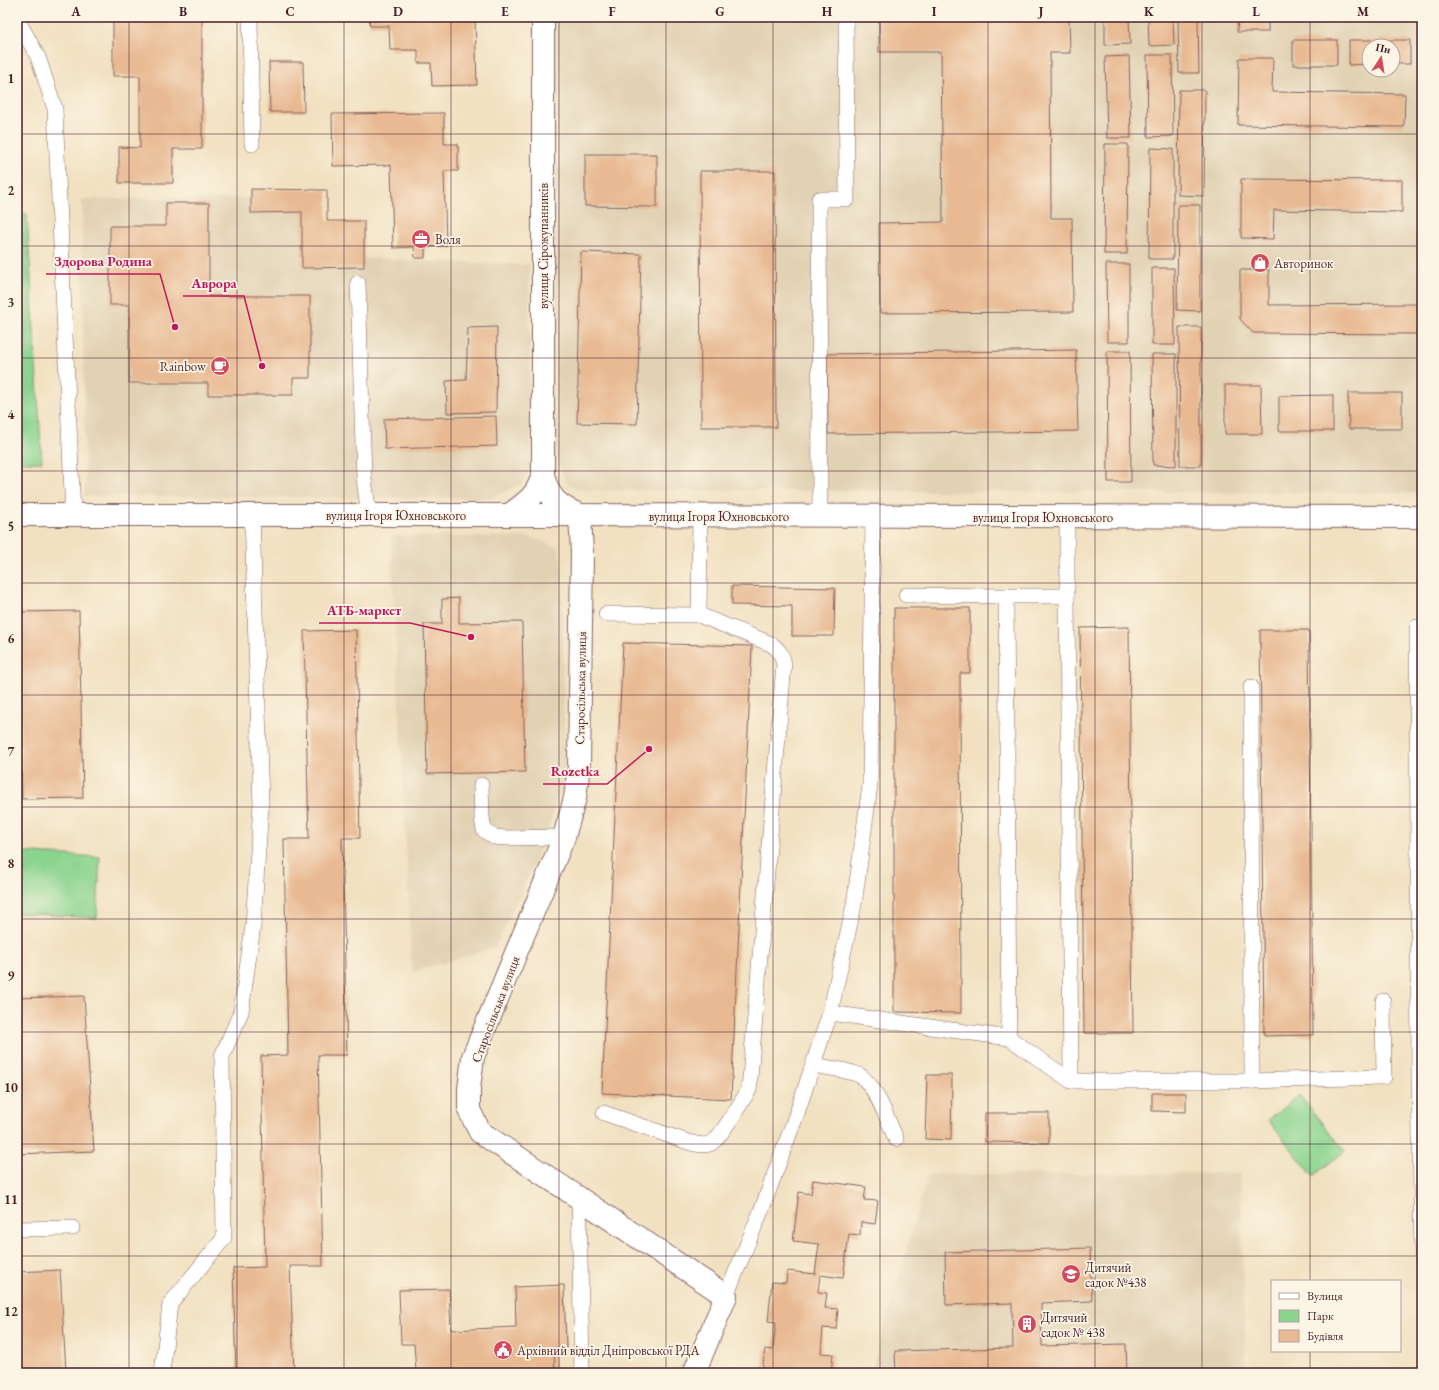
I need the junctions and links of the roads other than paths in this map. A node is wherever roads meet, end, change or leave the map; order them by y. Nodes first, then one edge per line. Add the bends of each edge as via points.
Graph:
1 (250, 17) edge
2 (543, 17) edge
3 (846, 17) edge
4 (20, 26) dead end
5 (252, 144) dead end
6 (358, 283) dead end
7 (543, 475) junction
8 (17, 515) edge
9 (72, 515) junction
10 (252, 515) junction
11 (369, 515) junction
12 (509, 515) junction
13 (580, 515) junction
14 (700, 516) junction
15 (820, 516) junction
16 (873, 516) junction
17 (1067, 517) junction
18 (1422, 517) edge
19 (906, 594) dead end
20 (1006, 596) junction
21 (1067, 596) junction
22 (606, 614) dead end
23 (699, 615) junction
24 (1416, 627) dead end
25 (1251, 687) dead end
26 (481, 786) dead end
27 (564, 837) junction
28 (1383, 1001) dead end
29 (830, 1013) junction
30 (1009, 1038) junction
31 (813, 1065) junction
32 (1071, 1081) junction
33 (1252, 1081) junction
34 (604, 1113) dead end
35 (896, 1140) dead end
36 (580, 1198) junction
37 (72, 1228) dead end
38 (17, 1229) edge
39 (1422, 1254) edge
40 (726, 1296) junction
41 (162, 1373) edge
42 (582, 1373) edge
43 (694, 1373) edge

1 - 5 lane
2 - 7 street, вулиця Сірожупанників
3 - 15 lane via 847,199 819,199
4 - 9 lane via 38,57 55,109
6 - 11 lane via 364,479
7 - 12 street, вулиця Сірожупанників via 540,487 532,498
7 - 13 street, вулиця Сірожупанників via 553,499 565,509
8 - 9 street, вулиця Ігоря Юхновського
9 - 10 street, вулиця Ігоря Юхновського
10 - 11 street, вулиця Ігоря Юхновського
10 - 41 lane via 261,805 253,926 241,1012 222,1056 224,1238 170,1304
11 - 12 street, вулиця Ігоря Юхновського
12 - 13 street, вулиця Ігоря Юхновського
13 - 14 street, вулиця Ігоря Юхновського
13 - 27 street, Старосільська вулиця via 582,553 579,766 575,798
14 - 15 street, вулиця Ігоря Юхновського
14 - 23 lane
15 - 16 street, вулиця Ігоря Юхновського
16 - 17 street, вулиця Ігоря Юхновського
16 - 29 lane via 870,785 854,905
17 - 18 street, вулиця Ігоря Юхновського
17 - 21 lane
19 - 20 lane
20 - 21 lane
20 - 30 lane
21 - 32 lane
22 - 23 lane
23 - 34 lane via 771,644 782,655 784,664 749,1090 712,1144 688,1142
24 - 39 lane
25 - 33 lane
26 - 27 lane via 484,830 494,837
27 - 36 street, Старосільська вулиця via 473,1057 469,1110 480,1132
28 - 33 lane via 1384,1077
29 - 30 lane
29 - 31 lane
30 - 32 lane
31 - 35 lane via 850,1072 867,1082 874,1090
31 - 40 lane via 765,1199
32 - 33 lane
36 - 40 street, Старосільська вулиця
36 - 42 lane
37 - 38 lane
40 - 43 street

